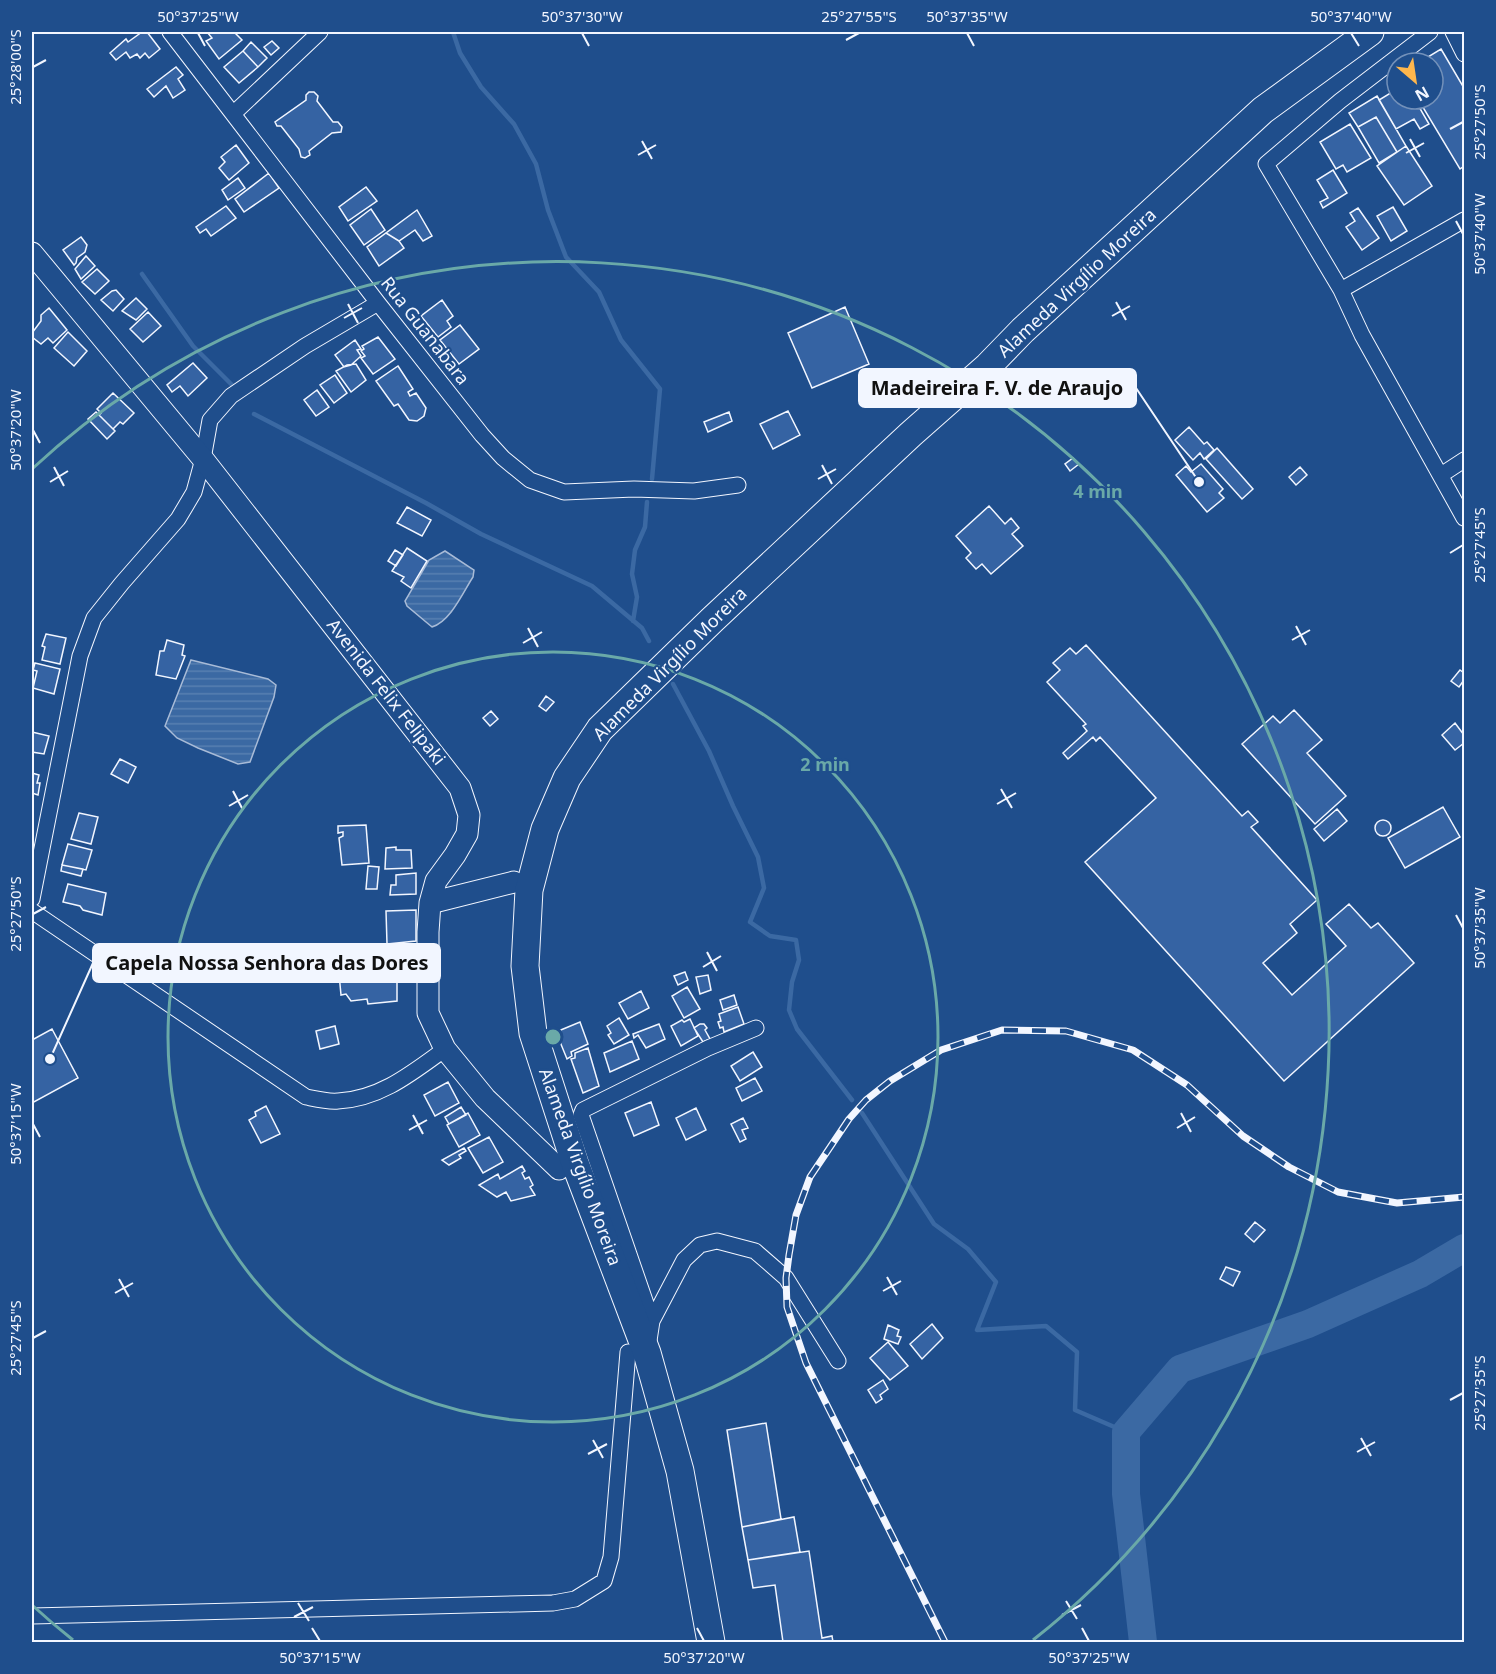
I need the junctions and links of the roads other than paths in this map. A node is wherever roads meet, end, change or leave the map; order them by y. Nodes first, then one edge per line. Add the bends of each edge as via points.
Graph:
1 (170, 32) edge
2 (320, 32) edge
3 (1340, 32) edge
4 (1370, 32) edge
5 (1430, 32) edge
6 (1453, 32) edge
7 (306, 37) edge
8 (1464, 54) edge
9 (233, 114) junction
10 (1464, 220) edge
11 (32, 253) edge
12 (1341, 290) junction
13 (378, 303) junction
14 (203, 459) junction
15 (1464, 460) edge
16 (1441, 475) junction
17 (738, 485) dead end
18 (1464, 518) edge
19 (514, 882) junction
20 (32, 899) edge
21 (430, 903) junction
22 (32, 911) edge
23 (756, 1028) dead end
24 (445, 1049) junction
25 (559, 1169) junction
26 (652, 1321) junction
27 (638, 1353) junction
28 (838, 1360) dead end
29 (32, 1616) edge
30 (694, 1642) edge
31 (711, 1642) edge

1 - 9 street, Rua Guanabara
2 - 7 street
3 - 19 highway, Alameda Virgílio Moreira via 1252,97 1083,250 977,354 700,608 587,719 553,769 530,822
4 - 27 highway, Alameda Virgílio Moreira via 1263,110 911,434 600,729 567,778 545,829 529,890 525,966 533,1033
5 - 12 street via 1266,164
6 - 8 street
7 - 9 street
9 - 13 street, Rua Guanabara
10 - 12 street
11 - 14 street, Avenida Felix Felipaki
12 - 16 street
13 - 14 street via 231,396 210,420
13 - 17 street, Rua Guanabara via 482,435 530,480 564,492 694,491
14 - 20 street via 194,492 178,519 94,618 80,656
14 - 21 street, Avenida Felix Felipaki via 460,788 469,815 467,834 436,881
15 - 16 street
16 - 18 street
19 - 21 street
19 - 25 highway, Alameda Virgílio Moreira via 508,966 516,1036
21 - 24 street, Avenida Felix Felipaki via 428,1013
22 - 24 street via 306,1097 337,1102 371,1095 402,1080
23 - 26 street via 583,1110 581,1115
24 - 25 street, Avenida Felix Felipaki via 484,1098
25 - 27 highway, Alameda Virgílio Moreira via 621,1329
26 - 27 street
26 - 28 street via 684,1260 700,1245 717,1241 755,1251 786,1278
27 - 29 street via 611,1557 604,1581 575,1599 553,1603
27 - 30 highway, Alameda Virgílio Moreira
27 - 31 highway, Alameda Virgílio Moreira via 680,1471

